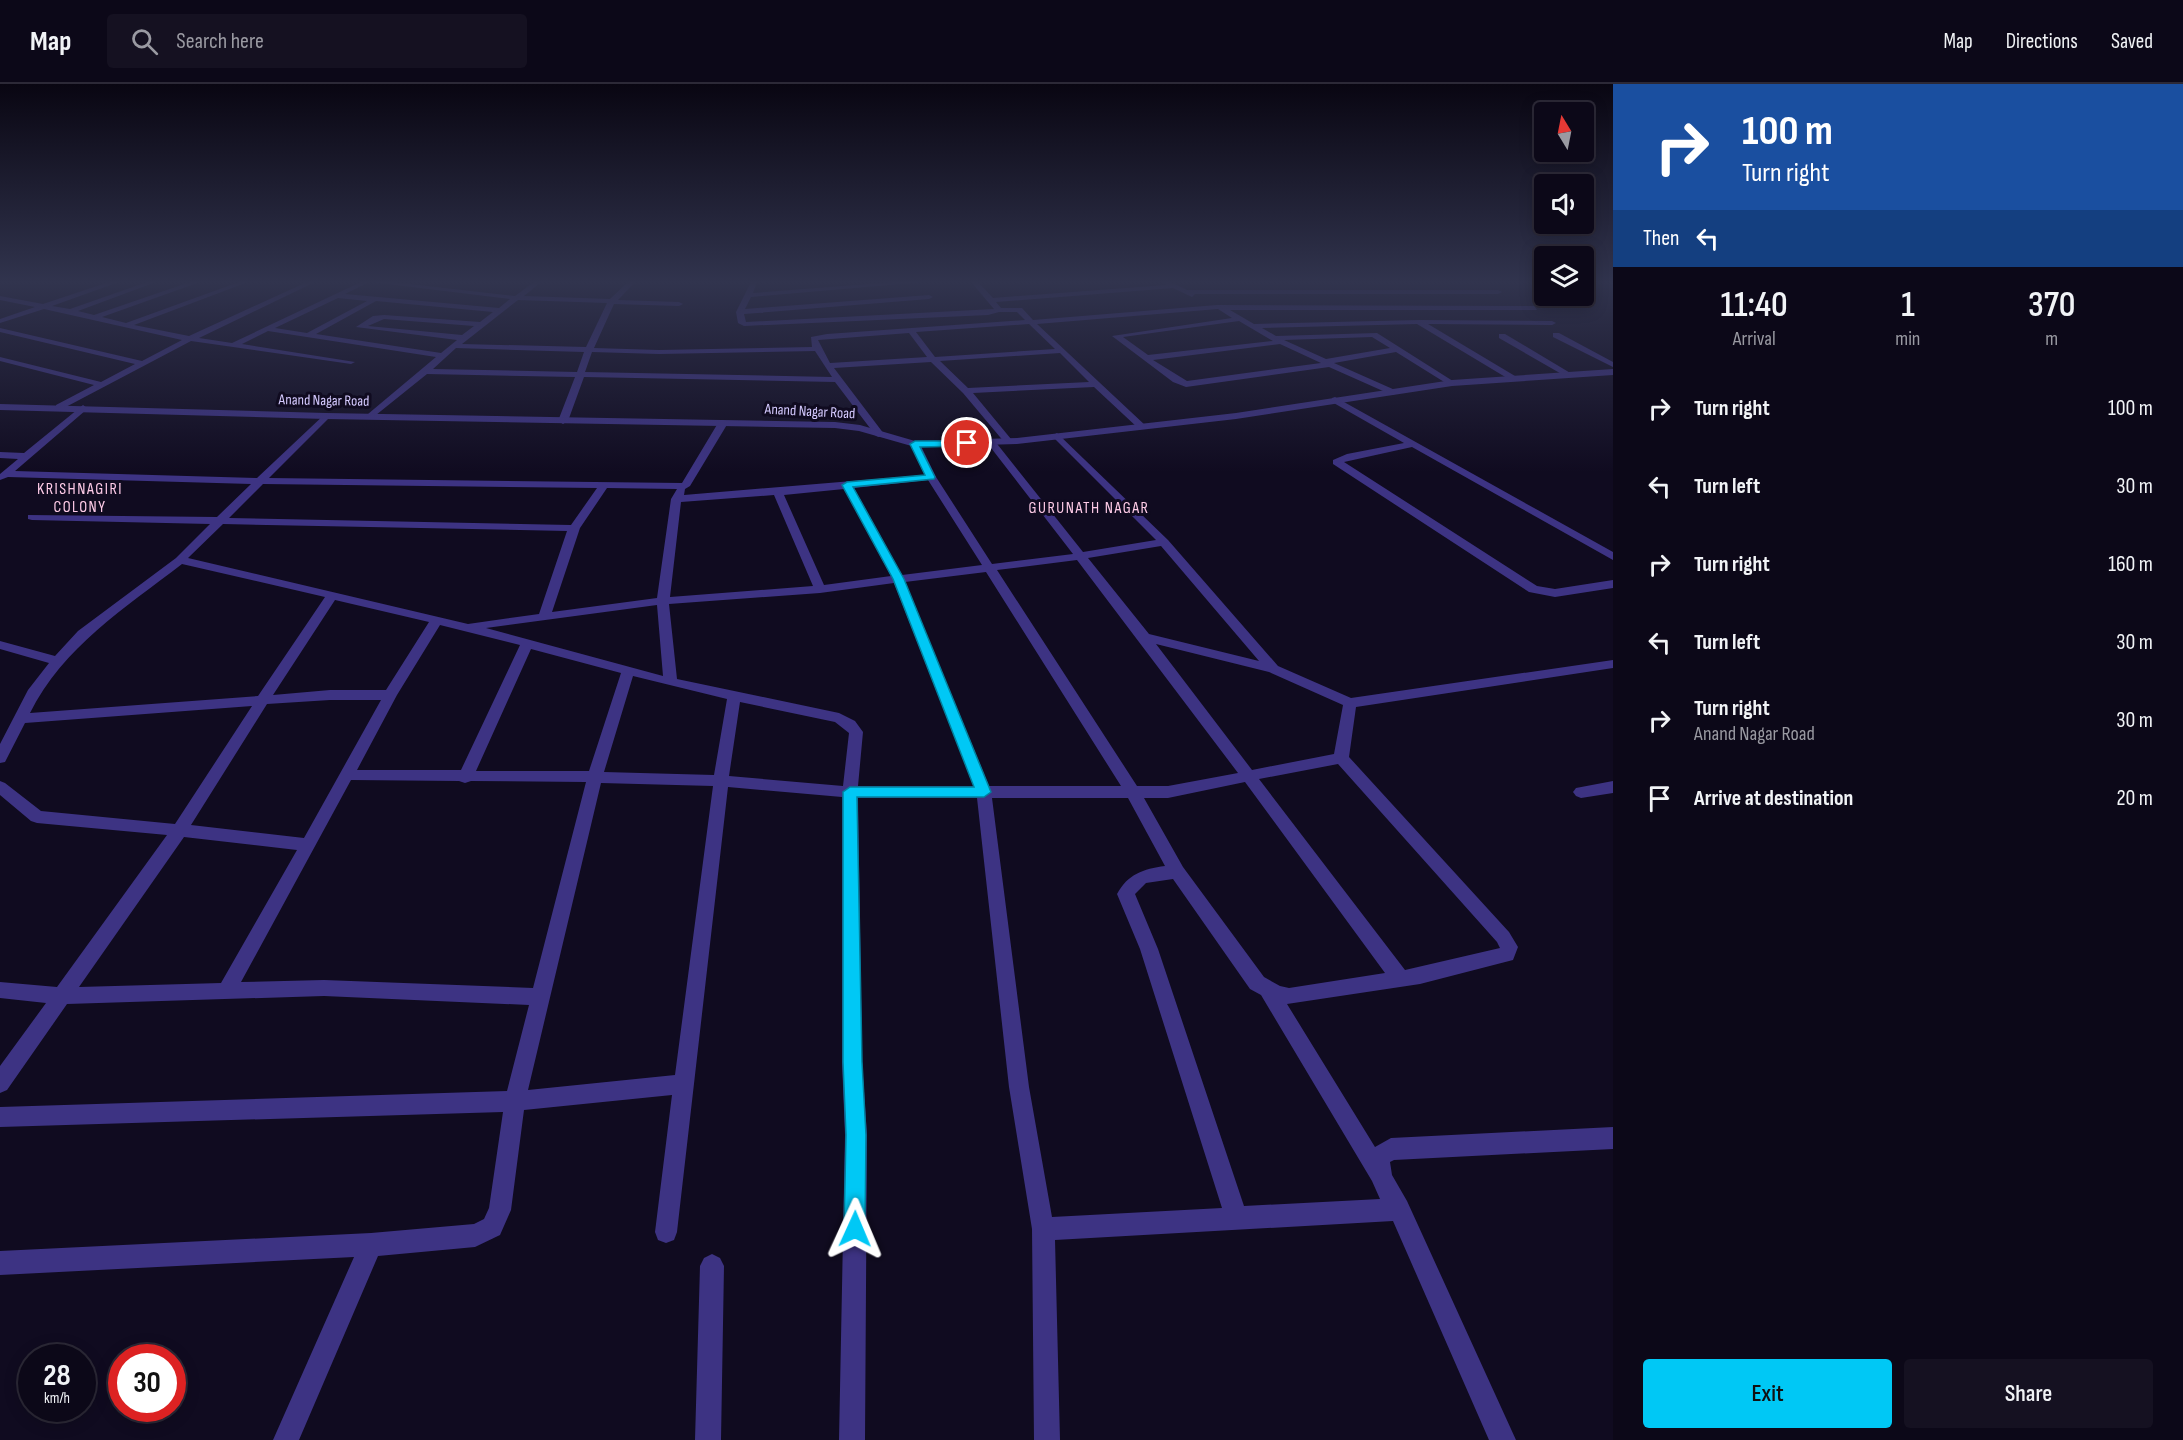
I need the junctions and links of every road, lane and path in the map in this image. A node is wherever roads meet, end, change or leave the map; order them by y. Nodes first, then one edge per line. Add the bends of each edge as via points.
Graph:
1 (66, 345) edge
2 (179, 345) edge
3 (235, 345) edge
4 (374, 345) edge
5 (591, 345) edge
6 (815, 345) edge
7 (922, 345) edge
8 (1054, 345) edge
9 (1129, 345) edge
10 (1239, 345) edge
11 (1289, 345) edge
12 (1392, 345) edge
13 (1458, 345) edge
14 (1518, 345) edge
15 (1576, 345) edge
16 (454, 346) joint
17 (590, 348) junction
18 (816, 349) junction
19 (1398, 349) junction
20 (1060, 351) junction
21 (442, 356) junction
22 (0, 358) edge
23 (1146, 358) junction
24 (933, 359) junction
25 (351, 362) dead end
26 (1328, 363) junction
27 (146, 364) junction
28 (1613, 365) edge
29 (828, 366) junction
30 (425, 371) junction
31 (1613, 372) edge
32 (1568, 374) junction
33 (578, 376) junction
34 (1512, 378) junction
35 (840, 380) junction
36 (1452, 383) junction
37 (1095, 384) junction
38 (104, 385) junction
39 (966, 391) junction
40 (1392, 392) junction
41 (1335, 400) junction
42 (0, 407) edge
43 (59, 408) junction
44 (83, 408) junction
45 (326, 416) junction
46 (371, 416) junction
47 (563, 421) junction
48 (723, 423) junction
49 (1141, 426) junction
50 (879, 434) junction
51 (1057, 436) junction
52 (1008, 441) junction
53 (991, 442) junction
54 (915, 444) junction
55 (1414, 444) junction
56 (0, 455) edge
57 (28, 456) junction
58 (3, 476) edge
59 (931, 477) junction
60 (261, 481) junction
61 (604, 484) junction
62 (847, 485) junction
63 (685, 486) junction
64 (777, 492) junction
65 (676, 499) junction
66 (32, 517) dead end
67 (220, 521) junction
68 (574, 528) junction
69 (1164, 542) junction
70 (1081, 556) junction
71 (1613, 557) edge
72 (180, 560) junction
73 (987, 567) junction
74 (898, 579) junction
75 (1613, 584) edge
76 (820, 589) junction
77 (332, 596) junction
78 (663, 601) junction
79 (545, 615) junction
80 (436, 621) junction
81 (467, 627) junction
82 (1144, 637) junction
83 (527, 644) junction
84 (0, 645) edge
85 (57, 661) junction
86 (1613, 664) edge
87 (1273, 669) junction
88 (628, 671) junction
89 (670, 682) junction
90 (390, 695) junction
91 (734, 697) junction
92 (262, 701) junction
93 (1350, 703) junction
94 (20, 719) junction
95 (0, 758) edge
96 (1341, 758) junction
97 (346, 775) junction
98 (1249, 776) junction
99 (595, 777) junction
100 (465, 778) junction
101 (721, 781) junction
102 (0, 787) edge
103 (1613, 787) edge
104 (850, 792) junction
105 (984, 792) junction
106 (1133, 792) junction
107 (1581, 792) dead end
108 (180, 830) junction
109 (308, 845) junction
110 (1177, 872) junction
111 (1400, 978) junction
112 (0, 990) edge
113 (1268, 990) junction
114 (226, 992) junction
115 (61, 996) junction
116 (542, 997) junction
117 (0, 1083) edge
118 (685, 1084) junction
119 (515, 1101) junction
120 (0, 1117) edge
121 (1613, 1138) edge
122 (1383, 1179) junction
123 (1399, 1209) junction
124 (1237, 1218) junction
125 (1042, 1229) junction
126 (666, 1232) dead end
127 (371, 1245) junction
128 (0, 1263) edge
129 (712, 1266) dead end
130 (286, 1440) edge
131 (708, 1440) edge
132 (852, 1440) edge
133 (1047, 1440) edge
134 (1503, 1440) edge

1 - 27 street
2 - 27 street
3 - 25 street
4 - 21 street
5 - 17 street
6 - 18 street
7 - 24 street
8 - 20 street
9 - 23 street
10 - 23 street
11 - 26 street
12 - 19 street
13 - 34 street
14 - 32 street
15 - 28 street
16 - 17 street
16 - 21 street
17 - 18 street via 659,352
17 - 33 street
18 - 29 street
19 - 26 street
19 - 36 street
20 - 24 street
20 - 37 street
21 - 30 street
22 - 38 street
23 - 26 street via 1186,384
24 - 29 street
24 - 39 street
26 - 40 street
27 - 38 street
29 - 35 street
30 - 33 street
30 - 46 street
31 - 32 street, Anand Nagar Road
32 - 34 street, Anand Nagar Road
33 - 35 street
33 - 47 street
34 - 36 street, Anand Nagar Road
35 - 50 street
36 - 40 street, Anand Nagar Road
37 - 39 street
37 - 49 street
38 - 43 street
39 - 52 street
40 - 41 street, Anand Nagar Road
41 - 49 street, Anand Nagar Road
41 - 55 street
42 - 43 street, Anand Nagar Road
43 - 44 street, Anand Nagar Road
44 - 45 street, Anand Nagar Road
44 - 57 street
45 - 46 street, Anand Nagar Road
45 - 60 street
46 - 47 street, Anand Nagar Road
47 - 48 street, Anand Nagar Road
48 - 50 street, Anand Nagar Road via 835,425
48 - 63 street
49 - 51 street, Anand Nagar Road
50 - 54 street, Anand Nagar Road
51 - 52 street, Anand Nagar Road
51 - 69 street
52 - 53 street, Anand Nagar Road
53 - 54 street, Anand Nagar Road
53 - 70 street
54 - 59 street
55 - 71 street
55 - 75 street via 1337,462 1533,589 1555,593
56 - 57 street
57 - 58 street
58 - 60 street
59 - 62 street
59 - 73 street
60 - 61 street
60 - 67 street
61 - 63 street
61 - 68 street
62 - 64 street
62 - 74 street
63 - 65 street
64 - 65 street
64 - 76 street
65 - 78 street
66 - 67 street
67 - 68 street
67 - 72 street
68 - 79 street
69 - 70 street
69 - 87 street
70 - 73 street
70 - 82 street
72 - 77 street
72 - 85 street via 83,634
73 - 74 street
73 - 106 street
74 - 76 street
74 - 105 street
76 - 78 street
77 - 80 street
77 - 92 street
78 - 79 street
78 - 89 street
79 - 81 street
80 - 81 street
80 - 90 street
81 - 83 street
82 - 87 street
82 - 98 street
83 - 88 street
83 - 100 street
84 - 85 street
85 - 94 street
86 - 93 street
87 - 93 street
88 - 89 street
88 - 99 street
89 - 91 street
90 - 92 street
90 - 97 street
91 - 101 street
91 - 104 street via 838,718 850,724 856,732
92 - 94 street
92 - 108 street
93 - 96 street
94 - 95 street
96 - 98 street
96 - 111 street via 1509,947 1507,954
97 - 100 street
97 - 109 street
98 - 106 street via 1168,792
98 - 111 street
99 - 100 street
99 - 101 street
99 - 116 street
101 - 104 street
101 - 118 street
102 - 108 street via 37,817
103 - 107 street
104 - 105 street
104 - 132 street via 856,1135
105 - 106 street
105 - 125 street via 1019,1087
106 - 110 street
108 - 109 street
108 - 115 street
109 - 114 street
110 - 113 street via 1250,975
110 - 124 street via 1141,878 1128,887 1126,894 1149,949
111 - 113 street via 1289,996
112 - 115 street
113 - 122 street
114 - 115 street
114 - 116 street via 324,988
115 - 117 street
116 - 119 street
118 - 119 street
118 - 126 street
119 - 120 street
119 - 127 street via 500,1210 492,1227 475,1235
121 - 122 street via 1391,1149 1383,1151 1379,1158
122 - 123 street
123 - 124 street
123 - 134 street
124 - 125 street
125 - 133 street
127 - 128 street
127 - 130 street
129 - 131 street

